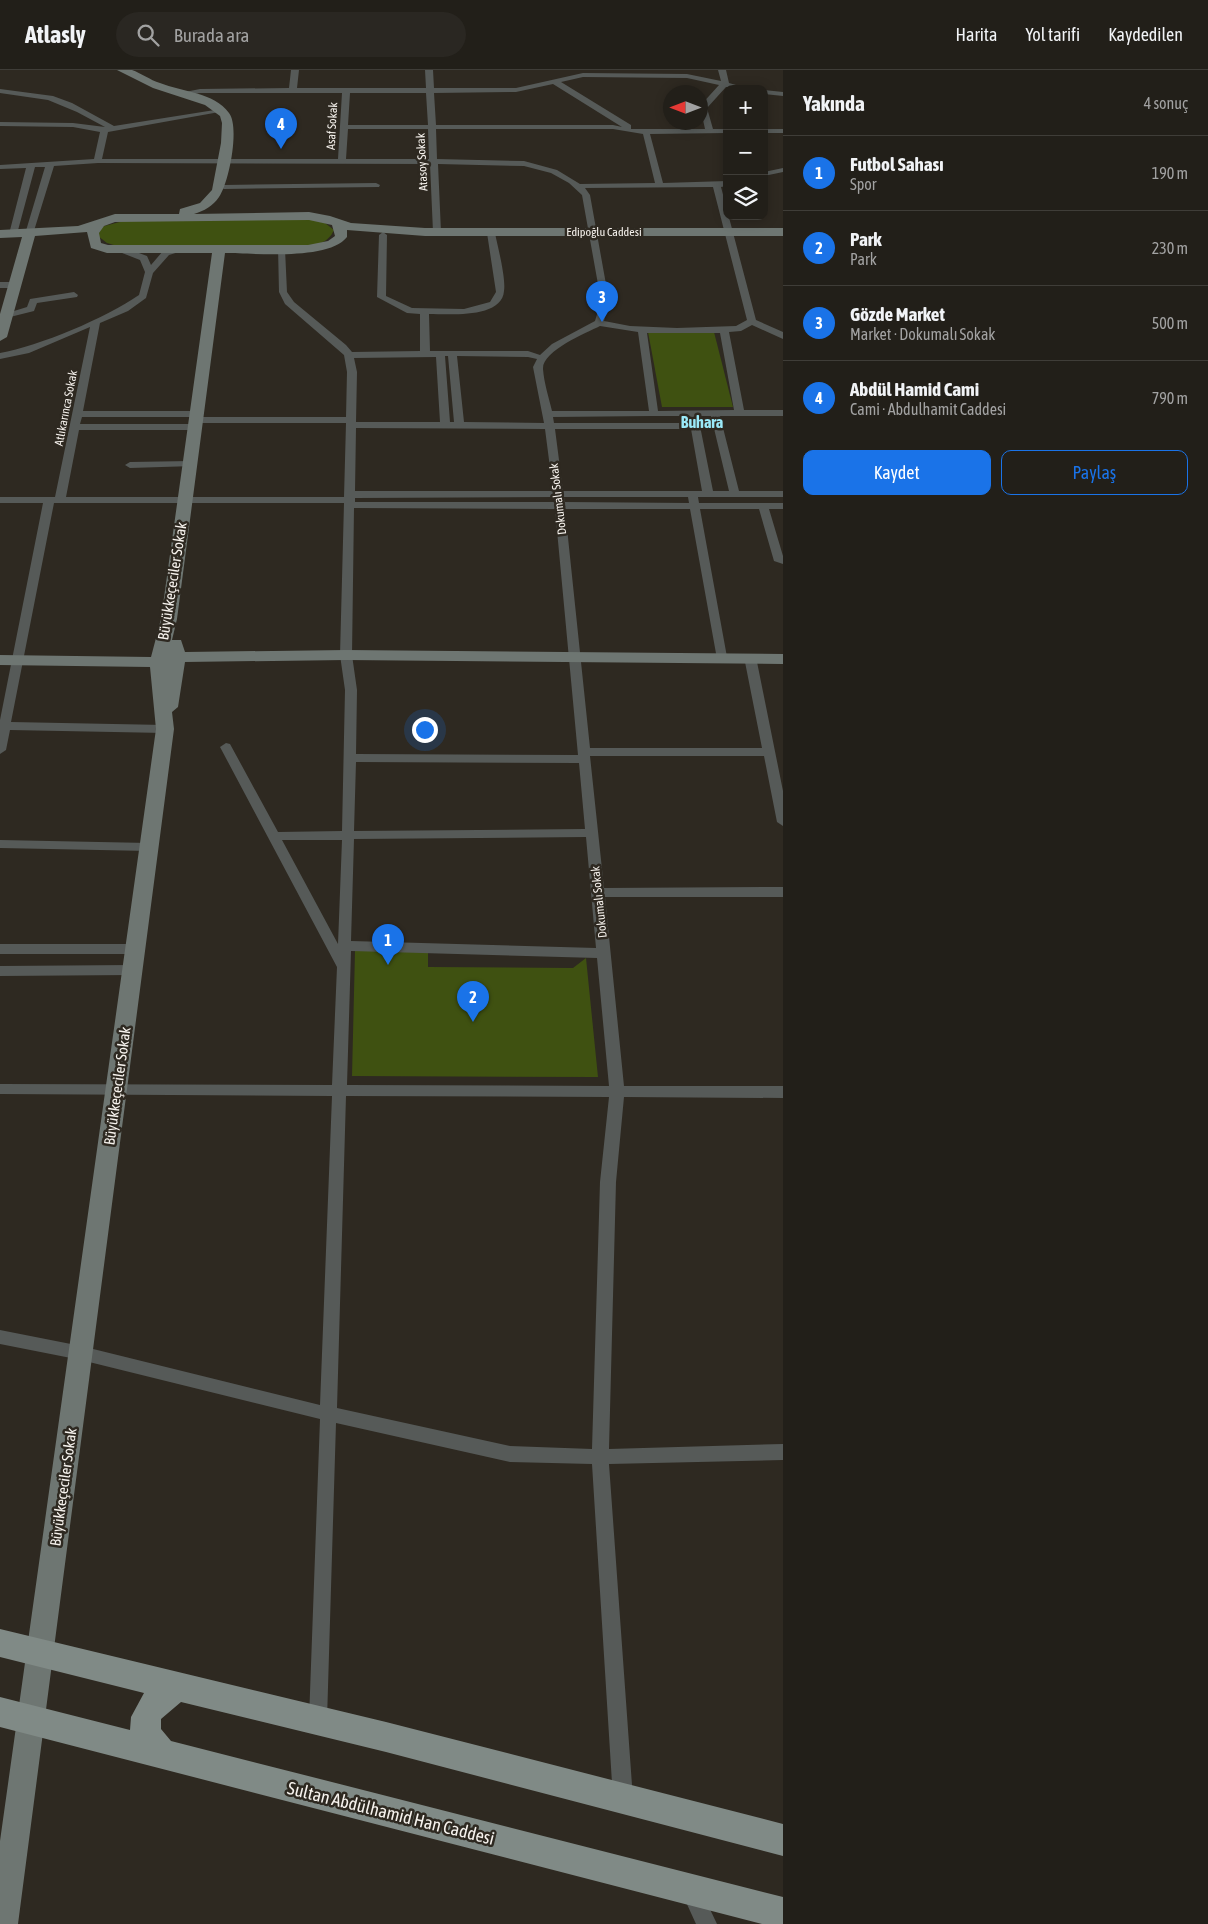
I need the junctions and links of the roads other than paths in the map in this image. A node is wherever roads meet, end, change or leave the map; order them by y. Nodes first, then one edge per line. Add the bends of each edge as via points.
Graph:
1 (122, 70) edge
2 (295, 70) edge
3 (429, 70) edge
4 (722, 70) edge
5 (583, 72) edge
6 (159, 73) dead end
7 (675, 73) edge
8 (554, 81) junction
9 (725, 83) junction
10 (732, 85) edge
11 (0, 91) edge
12 (293, 91) junction
13 (346, 91) junction
14 (429, 91) junction
15 (184, 93) junction
16 (768, 93) edge
17 (783, 94) edge
18 (712, 98) junction
19 (723, 98) edge
20 (221, 111) junction
21 (609, 116) junction
22 (0, 124) edge
23 (344, 127) junction
24 (431, 127) junction
25 (592, 127) junction
26 (114, 128) junction
27 (104, 130) junction
28 (710, 131) junction
29 (723, 131) edge
30 (768, 131) edge
31 (783, 131) edge
32 (635, 132) junction
33 (646, 132) junction
34 (98, 161) junction
35 (224, 162) junction
36 (342, 162) junction
37 (433, 162) junction
38 (50, 165) junction
39 (31, 166) junction
40 (0, 167) edge
41 (783, 170) edge
42 (768, 173) edge
43 (223, 183) junction
44 (723, 183) edge
45 (716, 185) junction
46 (376, 186) dead end
47 (580, 186) junction
48 (660, 186) junction
49 (296, 216) junction
50 (143, 218) junction
51 (333, 221) junction
52 (99, 222) junction
53 (431, 232) junction
54 (592, 232) junction
55 (727, 232) junction
56 (783, 232) edge
57 (490, 233) junction
58 (6, 234) edge
59 (29, 234) junction
60 (383, 235) junction
61 (93, 241) junction
62 (332, 244) junction
63 (120, 249) junction
64 (179, 249) junction
65 (219, 249) junction
66 (281, 249) junction
67 (149, 272) junction
68 (0, 285) edge
69 (14, 285) junction
70 (74, 295) dead end
71 (424, 312) junction
72 (6, 315) junction
73 (752, 321) junction
74 (96, 322) junction
75 (599, 322) junction
76 (643, 330) junction
77 (724, 330) junction
78 (783, 336) edge
79 (0, 337) edge
80 (440, 353) junction
81 (452, 353) junction
82 (425, 354) junction
83 (349, 355) junction
84 (0, 356) edge
85 (542, 358) junction
86 (783, 413) edge
87 (78, 414) junction
88 (548, 414) junction
89 (654, 414) junction
90 (693, 414) junction
91 (714, 414) junction
92 (740, 414) junction
93 (196, 421) junction
94 (351, 422) junction
95 (445, 425) junction
96 (460, 425) junction
97 (549, 426) junction
98 (695, 426) junction
99 (76, 427) junction
100 (190, 464) junction
101 (130, 465) dead end
102 (693, 494) junction
103 (708, 494) junction
104 (735, 494) junction
105 (783, 494) edge
106 (185, 499) junction
107 (350, 499) junction
108 (0, 500) edge
109 (55, 500) junction
110 (559, 500) junction
111 (694, 506) junction
112 (763, 506) junction
113 (783, 506) edge
114 (783, 561) edge
115 (169, 618) junction
116 (721, 658) junction
117 (783, 659) edge
118 (0, 660) edge
119 (18, 660) junction
120 (346, 661) junction
121 (158, 662) junction
122 (177, 662) junction
123 (575, 662) junction
124 (751, 662) junction
125 (783, 669) edge
126 (5, 726) junction
127 (165, 728) junction
128 (226, 747) dead end
129 (0, 750) edge
130 (769, 752) junction
131 (584, 755) junction
132 (349, 758) junction
133 (783, 822) edge
134 (592, 833) junction
135 (274, 836) junction
136 (348, 836) junction
137 (0, 844) edge
138 (149, 847) junction
139 (783, 892) edge
140 (598, 893) junction
141 (344, 946) junction
142 (0, 949) edge
143 (604, 953) junction
144 (134, 960) junction
145 (343, 966) junction
146 (0, 972) edge
147 (0, 1089) edge
148 (116, 1090) junction
149 (339, 1092) junction
150 (617, 1092) junction
151 (783, 1092) edge
152 (0, 1336) edge
153 (81, 1353) junction
154 (329, 1414) junction
155 (783, 1452) edge
156 (600, 1457) junction
157 (0, 1643) edge
158 (40, 1653) junction
159 (181, 1687) junction
160 (0, 1712) edge
161 (30, 1720) junction
162 (318, 1720) junction
163 (164, 1755) junction
164 (623, 1799) junction
165 (783, 1840) edge
166 (690, 1889) junction
167 (783, 1913) edge
168 (3, 1924) edge
169 (707, 1924) edge

1 - 15 street
2 - 12 street
3 - 14 street, Atasoy Sokak
4 - 9 street
5 - 7 street
5 - 8 street
6 - 15 street
7 - 9 street
8 - 14 street via 516,90
8 - 21 street
9 - 10 street
9 - 18 street
11 - 26 street via 43,94 81,110 101,125
12 - 13 street
12 - 15 street
13 - 14 street
13 - 23 street, Asaf Sokak
14 - 24 street, Atasoy Sokak
15 - 20 street via 213,104
16 - 17 street
18 - 19 street
18 - 28 street via 703,108
20 - 26 street
20 - 35 street via 228,122
21 - 25 street
21 - 32 street
22 - 27 street via 73,125
23 - 24 street
23 - 36 street, Asaf Sokak
24 - 25 street
24 - 37 street, Atasoy Sokak
25 - 32 street
26 - 27 street
27 - 34 street
28 - 29 street
28 - 33 street
30 - 31 street
32 - 33 street
33 - 48 street
34 - 35 street
34 - 38 street
35 - 36 street
35 - 43 street
36 - 37 street
37 - 47 street via 536,165
37 - 53 street, Atasoy Sokak
38 - 39 street
38 - 59 street
39 - 40 street
39 - 58 street
41 - 42 street
43 - 46 street
43 - 49 street via 230,201 246,211
43 - 50 street via 208,204 193,210
44 - 45 street
45 - 48 street
45 - 55 street
47 - 48 street
47 - 54 street via 586,195
49 - 50 street
49 - 51 street via 324,217
50 - 52 street via 115,218
51 - 53 street via 349,227
51 - 62 street via 340,225 341,237
52 - 59 street via 80,230
52 - 61 street via 93,229
53 - 57 street, Edipoğlu Caddesi
53 - 60 street
54 - 55 street, Edipoğlu Caddesi
54 - 57 street, Edipoğlu Caddesi
54 - 75 street via 605,300
55 - 56 street, Edipoğlu Caddesi
55 - 73 street
57 - 71 street via 500,292 493,304 464,312
58 - 59 street
59 - 61 street
59 - 69 street
60 - 62 street via 360,236
60 - 71 street via 381,297 410,311
61 - 63 street via 107,249
62 - 66 street via 308,249
63 - 64 street
63 - 67 street via 144,258
64 - 65 street
64 - 67 street via 166,253
65 - 66 street
65 - 93 street, Büyükkeçeciler Sokak
66 - 83 street via 283,292 290,304
67 - 74 street via 143,296 125,309
68 - 69 street
69 - 72 street
70 - 72 street via 33,301 31,309
71 - 82 street
72 - 79 street
73 - 77 street
73 - 78 street
74 - 84 street via 26,352
74 - 87 street, Atlıkarınca Sokak
75 - 76 street
75 - 85 street via 555,346
76 - 77 street
76 - 89 street
77 - 92 street
80 - 81 street
80 - 82 street
80 - 95 street
81 - 85 street via 528,354
81 - 96 street
82 - 83 street
83 - 94 street
85 - 88 street, Dokumalı Sokak via 538,367
86 - 92 street
87 - 93 street
87 - 99 street, Atlıkarınca Sokak
88 - 89 street
88 - 97 street, Dokumalı Sokak
89 - 90 street
90 - 91 street
90 - 98 street
91 - 92 street
91 - 104 street
93 - 94 street
93 - 99 street
93 - 100 street, Büyükkeçeciler Sokak
94 - 95 street
94 - 107 street
95 - 96 street
96 - 97 street
97 - 98 street
97 - 110 street, Dokumalı Sokak
98 - 103 street
99 - 109 street, Atlıkarınca Sokak
100 - 101 street
100 - 106 street, Büyükkeçeciler Sokak
102 - 103 street
102 - 110 street
102 - 111 street
103 - 104 street
104 - 105 street
106 - 107 street
106 - 109 street
106 - 115 street, Büyükkeçeciler Sokak
107 - 110 street
107 - 120 street
108 - 109 street
109 - 119 street, Atlıkarınca Sokak
110 - 111 street
110 - 123 street, Dokumalı Sokak
111 - 112 street
111 - 116 street
112 - 113 street
112 - 114 street via 779,561
115 - 121 street, Büyükkeçeciler Sokak
115 - 122 street
116 - 123 street
116 - 124 street
117 - 124 street
118 - 119 street
119 - 121 street
119 - 126 street, Atlıkarınca Sokak
120 - 122 street
120 - 123 street
120 - 132 street via 351,690
121 - 122 street
121 - 127 street, Büyükkeçeciler Sokak
122 - 127 street
123 - 124 street
123 - 131 street, Dokumalı Sokak
124 - 125 street
124 - 130 street
126 - 127 street
126 - 129 street, Atlıkarınca Sokak
127 - 138 street, Büyükkeçeciler Sokak
128 - 135 street
130 - 131 street
130 - 133 street
131 - 132 street
131 - 134 street, Dokumalı Sokak
132 - 136 street
134 - 136 street
134 - 140 street, Dokumalı Sokak
135 - 136 street
135 - 145 street
136 - 141 street
137 - 138 street
138 - 144 street, Büyükkeçeciler Sokak
139 - 140 street
140 - 143 street, Dokumalı Sokak
141 - 143 street
141 - 145 street
142 - 144 street
143 - 150 street, Dokumalı Sokak
144 - 146 street
144 - 148 street, Büyükkeçeciler Sokak
145 - 149 street
147 - 148 street
148 - 149 street
148 - 153 street, Büyükkeçeciler Sokak
149 - 150 street
149 - 154 street
150 - 151 street
150 - 156 street, Dokumalı Sokak via 608,1182
152 - 153 street
153 - 154 street
153 - 158 street, Büyükkeçeciler Sokak
154 - 156 street via 510,1454
154 - 162 street
155 - 156 street
156 - 164 street, Dokumalı Sokak
157 - 158 main road
158 - 159 main road
158 - 161 street, Büyükkeçeciler Sokak
159 - 162 main road
159 - 163 main road via 164,1693 154,1703 146,1720 146,1733
160 - 161 main road, Sultan Abdülhamid Han Caddesi
161 - 163 main road, Sultan Abdülhamid Han Caddesi
161 - 168 street, Büyükkeçeciler Sokak
162 - 164 main road
163 - 166 main road, Sultan Abdülhamid Han Caddesi
164 - 165 main road
166 - 167 main road, Sultan Abdülhamid Han Caddesi
166 - 169 street

